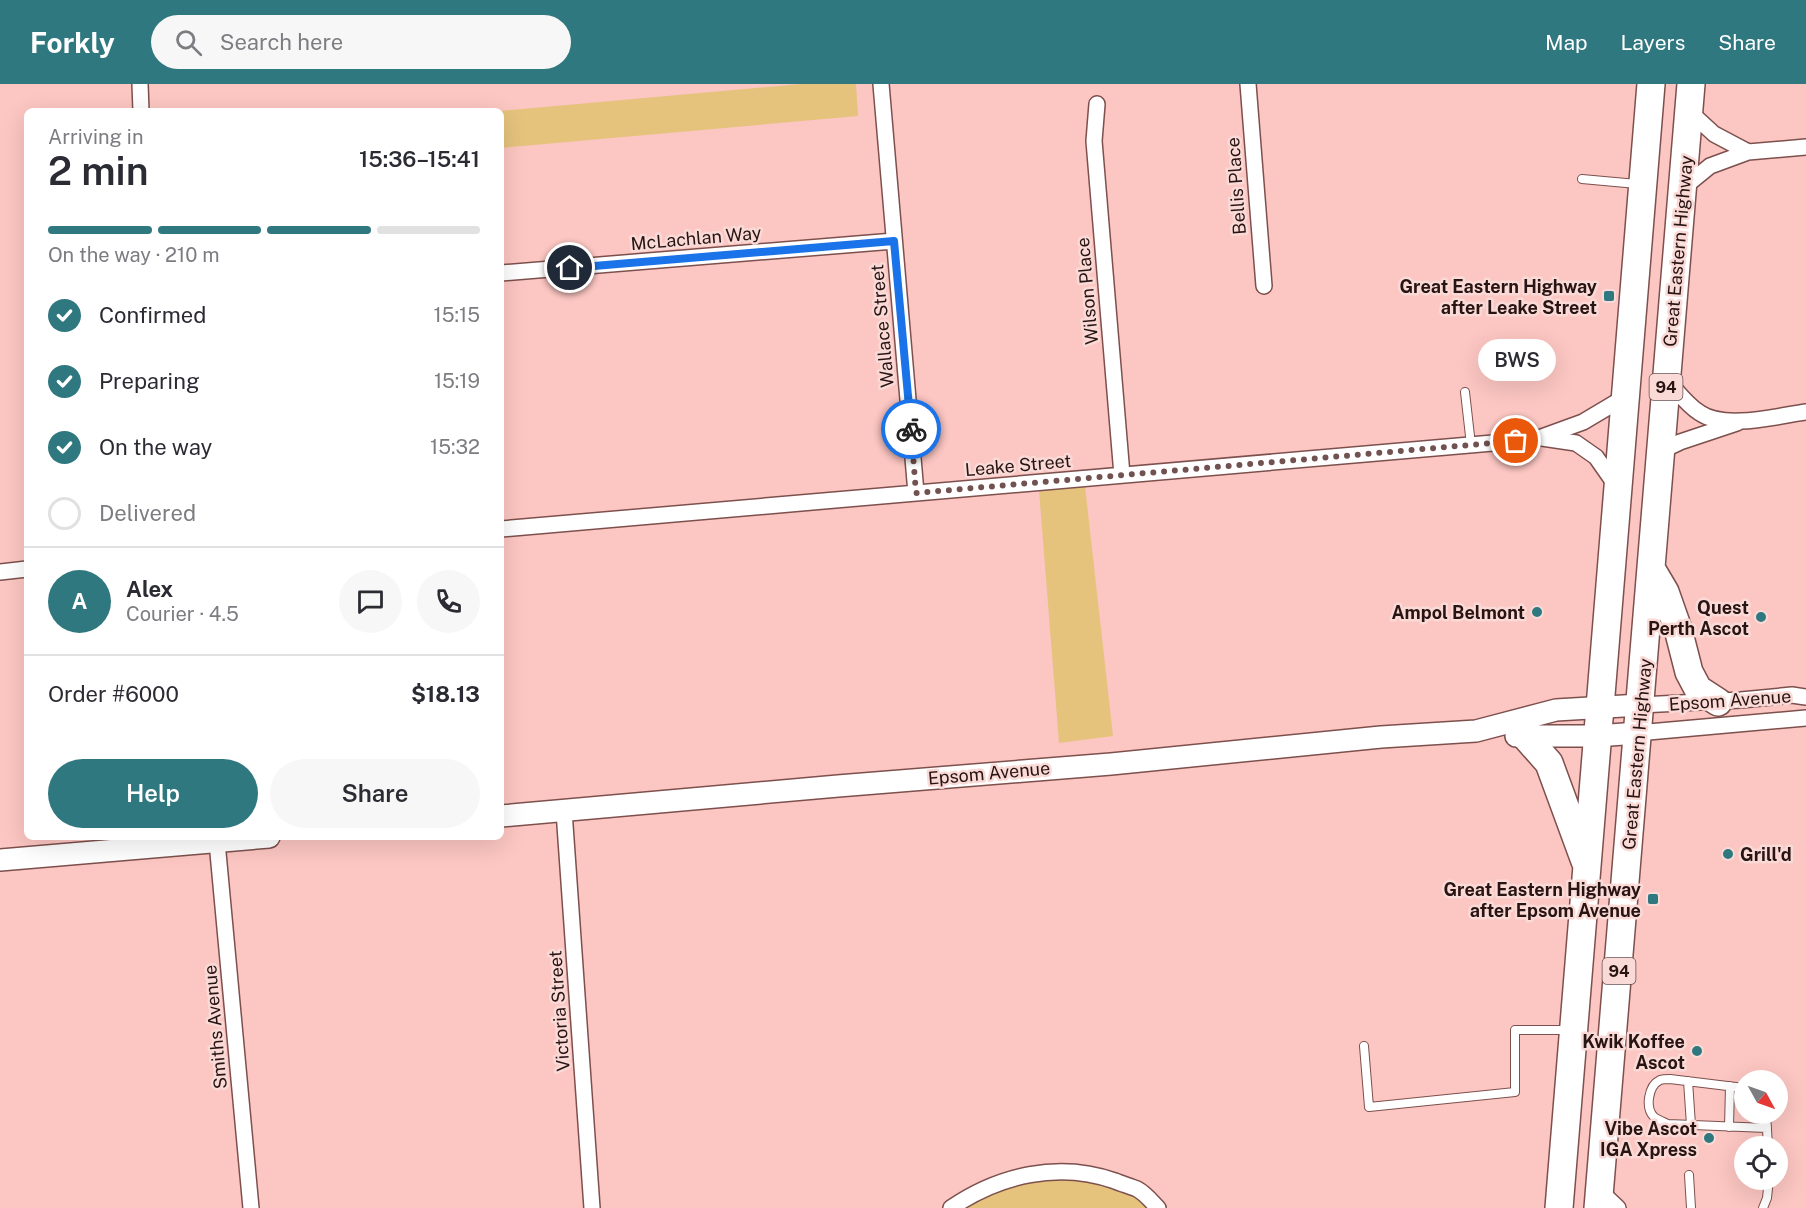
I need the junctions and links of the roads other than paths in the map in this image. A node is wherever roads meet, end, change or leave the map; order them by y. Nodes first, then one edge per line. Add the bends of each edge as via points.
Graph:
1 (140, 84) edge
2 (881, 84) edge
3 (1248, 84) edge
4 (1651, 84) edge
5 (1691, 84) edge
6 (1097, 104) dead end
7 (141, 108) edge
8 (1689, 111) junction
9 (1806, 147) edge
10 (1748, 152) junction
11 (1582, 179) dead end
12 (1643, 185) junction
13 (1683, 188) junction
14 (894, 241) junction
15 (504, 273) edge
16 (1264, 286) dead end
17 (1667, 380) junction
18 (1465, 392) dead end
19 (1625, 397) junction
20 (1806, 412) edge
21 (1740, 422) junction
22 (1539, 438) junction
23 (1471, 446) junction
24 (1661, 451) junction
25 (1122, 475) junction
26 (1619, 489) junction
27 (916, 493) junction
28 (504, 529) edge
29 (24, 569) edge
30 (1652, 569) junction
31 (0, 572) edge
32 (1806, 697) edge
33 (1718, 702) junction
34 (1640, 705) junction
35 (1599, 708) junction
36 (1806, 718) edge
37 (1476, 731) junction
38 (1637, 733) junction
39 (1597, 736) junction
40 (1526, 737) junction
41 (564, 811) junction
42 (504, 816) edge
43 (238, 840) edge
44 (218, 842) junction
45 (0, 860) edge
46 (1587, 868) junction
47 (1573, 1030) junction
48 (1364, 1046) dead end
49 (1688, 1081) junction
50 (1730, 1086) junction
51 (1734, 1087) edge
52 (1767, 1124) edge
53 (1690, 1125) junction
54 (1730, 1127) junction
55 (1767, 1128) junction
56 (1767, 1136) edge
57 (1689, 1175) dead end
58 (1768, 1190) edge
59 (1605, 1202) edge
60 (1555, 1205) edge
61 (251, 1208) edge
62 (592, 1208) edge
63 (951, 1208) edge
64 (1158, 1208) edge
65 (1691, 1208) edge
66 (1763, 1208) edge

1 - 7 street
2 - 14 street, Wallace Street
3 - 16 street, Bellis Place
4 - 12 highway, 94
5 - 8 highway, Great Eastern Highway / 94
6 - 25 street, Wilson Place via 1094,141
8 - 10 street via 1714,134
8 - 13 highway, Great Eastern Highway / 94
9 - 10 street
10 - 13 street via 1710,166
11 - 12 lane
12 - 19 highway, 94
13 - 17 highway, Great Eastern Highway / 94
14 - 15 street, McLachlan Way
14 - 27 street, Wallace Street
17 - 21 street via 1700,413 1712,419
17 - 24 highway, Great Eastern Highway / 94
18 - 23 lane
19 - 22 street, Leake Street via 1583,422
19 - 26 highway, 94
20 - 21 street
21 - 24 street
22 - 23 street, Leake Street
22 - 26 street, Leake Street via 1576,443 1596,457
23 - 25 street, Leake Street
24 - 30 highway, Great Eastern Highway / 94
25 - 27 street, Leake Street
26 - 35 highway, 94
27 - 28 street, Leake Street
29 - 31 street
30 - 33 highway via 1665,592 1689,672 1698,688
30 - 34 highway, Great Eastern Highway / 94
32 - 33 street, Epsom Avenue
33 - 34 street, Epsom Avenue
34 - 35 street, Epsom Avenue
34 - 38 highway, Great Eastern Highway / 94
35 - 37 street, Epsom Avenue via 1556,710
35 - 39 highway, 94
36 - 38 street, Epsom Avenue
37 - 40 street, Epsom Avenue
37 - 41 street, Epsom Avenue
38 - 39 street, Epsom Avenue
38 - 59 highway, Great Eastern Highway / 94
39 - 40 street, Epsom Avenue
39 - 46 highway, 94
40 - 46 highway via 1549,763
41 - 42 street, Epsom Avenue
41 - 62 street, Victoria Street
43 - 44 street
44 - 45 street
44 - 61 street, Smiths Avenue
46 - 47 highway, 94
47 - 48 lane via 1515,1030 1515,1092 1369,1107
47 - 60 highway, 94
49 - 50 lane
49 - 53 lane
49 - 53 lane via 1659,1080 1648,1100 1655,1118 1668,1124
50 - 51 lane
50 - 54 lane
52 - 55 lane
53 - 54 lane
54 - 55 lane
55 - 56 lane
57 - 65 lane
58 - 66 lane
63 - 64 street via 995,1183 1053,1171 1100,1176 1138,1190

